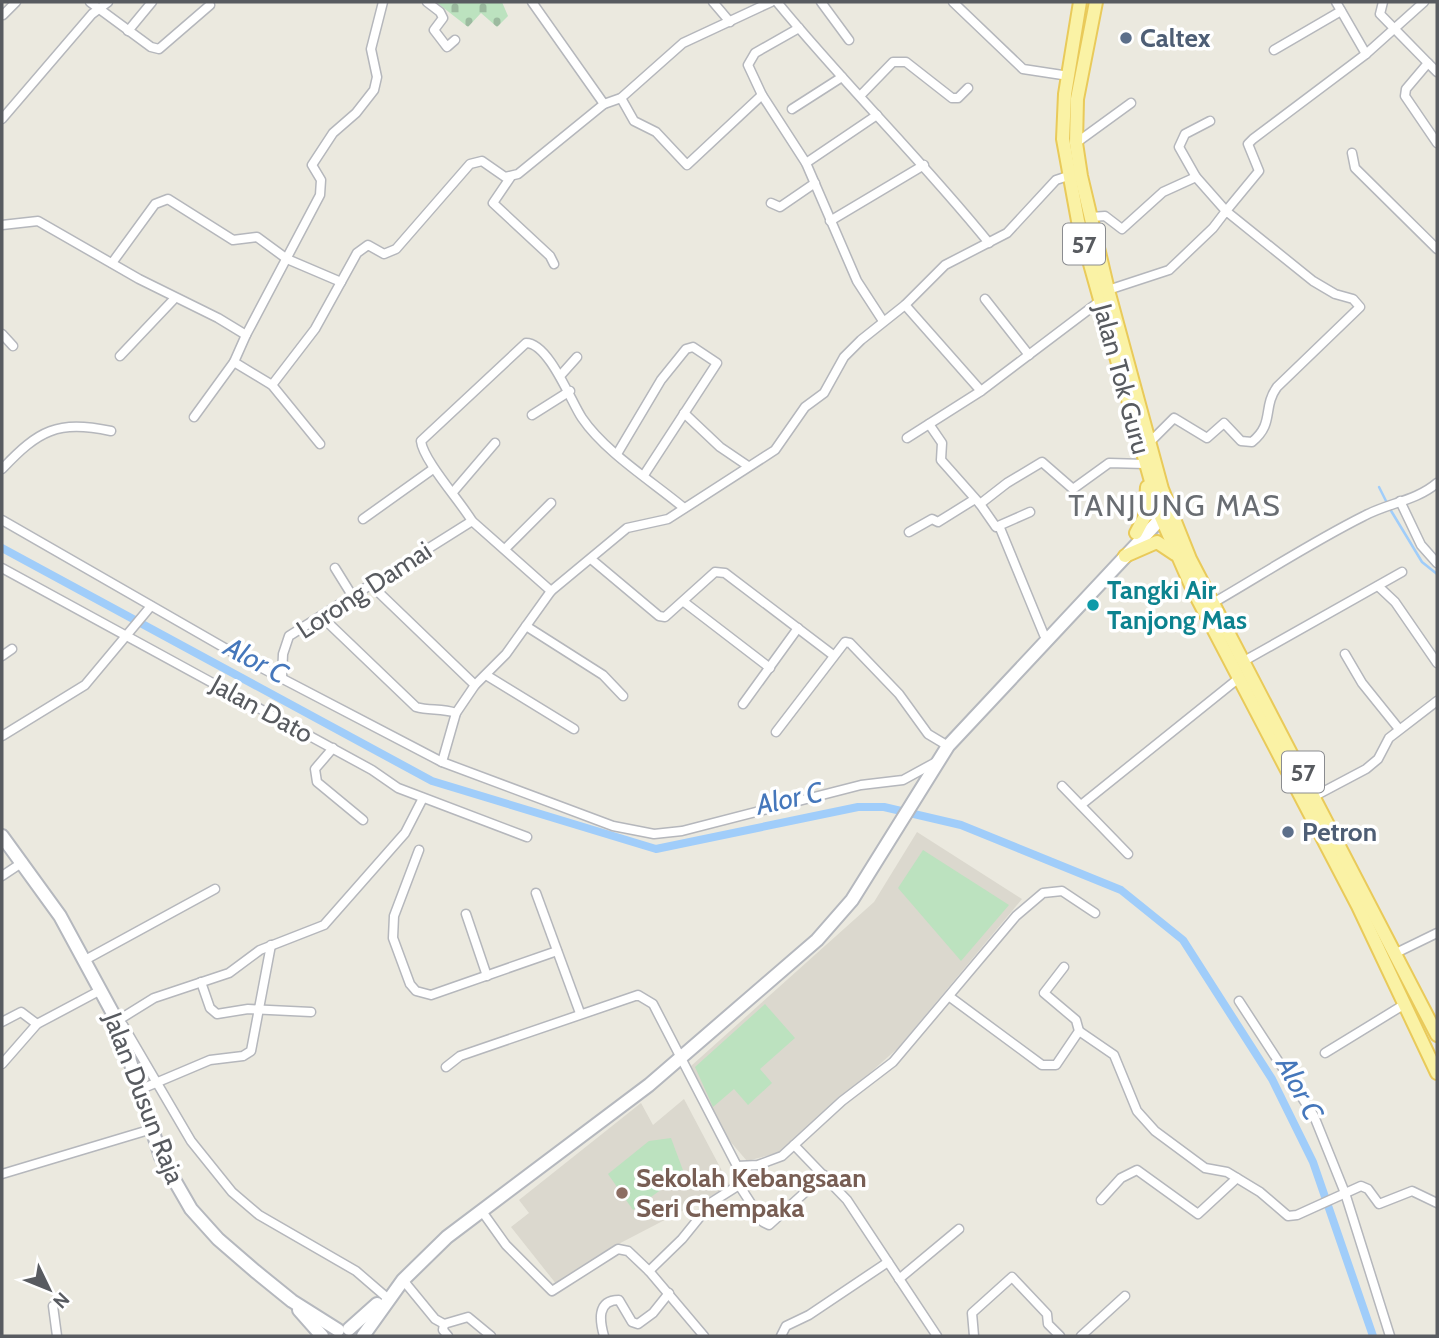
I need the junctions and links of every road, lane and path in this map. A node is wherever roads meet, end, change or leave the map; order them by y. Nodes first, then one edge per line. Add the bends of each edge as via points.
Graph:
1 (16, 2) edge
2 (90, 2) edge
3 (108, 2) edge
4 (152, 2) edge
5 (383, 2) edge
6 (427, 2) edge
7 (532, 2) edge
8 (713, 2) edge
9 (771, 2) edge
10 (777, 2) edge
11 (821, 2) edge
12 (953, 2) edge
13 (1080, 2) edge
14 (1096, 2) edge
15 (1336, 2) edge
16 (1382, 2) edge
17 (1424, 2) edge
18 (210, 5) dead end
19 (99, 9) junction
20 (1341, 11) junction
21 (3, 15) edge
22 (730, 22) junction
23 (799, 28) junction
24 (1394, 30) junction
25 (128, 31) junction
26 (455, 40) dead end
27 (849, 40) dead end
28 (1274, 50) dead end
29 (1366, 54) junction
30 (1428, 63) junction
31 (1437, 72) edge
32 (1069, 76) junction
33 (842, 77) junction
34 (968, 88) dead end
35 (762, 95) junction
36 (860, 96) junction
37 (621, 98) junction
38 (1130, 103) dead end
39 (604, 104) junction
40 (792, 109) dead end
41 (877, 115) junction
42 (2, 119) edge
43 (1210, 121) dead end
44 (1076, 143) junction
45 (1437, 143) edge
46 (1352, 153) dead end
47 (806, 163) junction
48 (924, 165) junction
49 (1071, 175) junction
50 (1196, 177) junction
51 (510, 178) junction
52 (815, 184) junction
53 (771, 203) dead end
54 (1226, 211) junction
55 (1091, 217) junction
56 (830, 221) junction
57 (2, 225) edge
58 (989, 243) junction
59 (1437, 248) edge
60 (287, 259) junction
61 (112, 263) junction
62 (554, 264) dead end
63 (341, 282) junction
64 (1104, 296) junction
65 (175, 298) junction
66 (985, 299) dead end
67 (905, 306) junction
68 (883, 321) junction
69 (2, 334) edge
70 (246, 335) junction
71 (13, 346) dead end
72 (1029, 355) junction
73 (120, 356) dead end
74 (578, 357) dead end
75 (234, 362) junction
76 (560, 376) junction
77 (272, 385) junction
78 (570, 391) junction
79 (981, 391) junction
80 (684, 413) junction
81 (532, 415) dead end
82 (194, 417) dead end
83 (929, 424) junction
84 (111, 431) dead end
85 (907, 438) dead end
86 (495, 443) dead end
87 (1149, 443) junction
88 (320, 444) dead end
89 (617, 454) junction
90 (1145, 464) junction
91 (748, 466) junction
92 (2, 469) edge
93 (433, 469) junction
94 (644, 475) junction
95 (1150, 481) junction
96 (1437, 483) edge
97 (454, 492) junction
98 (977, 502) junction
99 (1398, 502) junction
100 (551, 503) dead end
101 (684, 508) junction
102 (1163, 509) junction
103 (1030, 512) dead end
104 (363, 519) dead end
105 (2, 520) edge
106 (472, 521) junction
107 (1000, 528) junction
108 (909, 532) dead end
109 (1136, 533) junction
110 (506, 548) junction
111 (1125, 556) junction
112 (1178, 556) junction
113 (591, 559) junction
114 (1437, 563) edge
115 (2, 568) edge
116 (335, 568) dead end
117 (1402, 572) dead end
118 (371, 586) junction
119 (1378, 586) junction
120 (551, 592) junction
121 (353, 597) junction
122 (684, 602) junction
123 (1213, 603) junction
124 (150, 607) junction
125 (321, 617) junction
126 (526, 626) junction
127 (798, 628) junction
128 (126, 635) junction
129 (1044, 635) junction
130 (12, 649) dead end
131 (1345, 654) dead end
132 (833, 655) junction
133 (2, 656) edge
134 (1244, 661) junction
135 (1437, 663) edge
136 (770, 668) junction
137 (486, 675) junction
138 (282, 677) junction
139 (1239, 678) junction
140 (1006, 683) junction
141 (475, 685) junction
142 (623, 696) dead end
143 (1437, 701) edge
144 (743, 704) dead end
145 (456, 712) junction
146 (574, 729) dead end
147 (1399, 729) junction
148 (776, 733) dead end
149 (2, 736) edge
150 (948, 746) junction
151 (333, 748) junction
152 (442, 762) junction
153 (936, 762) junction
154 (1062, 786) dead end
155 (1315, 796) junction
156 (423, 798) junction
157 (1081, 806) junction
158 (363, 820) dead end
159 (2, 836) edge
160 (527, 837) dead end
161 (419, 850) dead end
162 (1128, 854) dead end
163 (23, 862) junction
164 (2, 876) edge
165 (215, 890) dead end
166 (536, 893) dead end
167 (1095, 913) dead end
168 (466, 914) dead end
169 (1437, 933) edge
170 (271, 944) junction
171 (557, 951) junction
172 (1395, 953) junction
173 (1382, 958) junction
174 (85, 960) junction
175 (1064, 967) dead end
176 (487, 976) junction
177 (201, 982) junction
178 (99, 991) junction
179 (950, 997) junction
180 (1239, 1000) dead end
181 (1405, 1004) junction
182 (261, 1009) junction
183 (311, 1012) dead end
184 (580, 1013) junction
185 (119, 1020) junction
186 (2, 1022) edge
187 (37, 1024) junction
188 (1079, 1031) junction
189 (1437, 1035) edge
190 (1325, 1053) dead end
191 (1437, 1056) edge
192 (680, 1060) junction
193 (2, 1064) edge
194 (446, 1067) dead end
195 (1437, 1073) edge
196 (156, 1083) junction
197 (139, 1090) junction
198 (152, 1129) junction
199 (794, 1145) junction
200 (737, 1167) junction
201 (2, 1174) edge
202 (824, 1175) junction
203 (1237, 1178) junction
204 (739, 1185) junction
205 (1343, 1194) junction
206 (1101, 1200) dead end
207 (1437, 1203) edge
208 (481, 1210) junction
209 (959, 1229) dead end
210 (888, 1262) junction
211 (649, 1271) junction
212 (899, 1279) junction
213 (403, 1280) junction
214 (669, 1293) junction
215 (385, 1296) junction
216 (1125, 1296) dead end
217 (292, 1301) junction
218 (53, 1306) dead end
219 (444, 1324) junction
220 (348, 1333) edge
221 (57, 1336) edge
222 (322, 1336) edge
223 (448, 1336) edge
224 (491, 1336) edge
225 (604, 1336) edge
226 (704, 1336) edge
227 (781, 1336) edge
228 (937, 1336) edge
229 (974, 1336) edge
230 (1060, 1336) edge
231 (1081, 1336) edge
232 (1390, 1336) edge

1 - 21 street
2 - 19 street
3 - 19 street
4 - 25 street
5 - 60 street via 371,49 377,77 374,90 333,132 312,165 322,187
6 - 26 street via 443,18 434,30 436,37 447,47
7 - 39 street
8 - 22 street
9 - 22 street
10 - 23 street
11 - 27 street
12 - 32 street via 1023,69
13 - 32 main road, Jalan Tok Guru / 57
14 - 44 main road, Jalan Tok Guru / 57 via 1077,99
15 - 20 street
16 - 24 street via 1380,14
17 - 24 street
18 - 25 street via 164,48 151,47
19 - 25 street
19 - 42 street
20 - 28 street
20 - 29 street
22 - 37 street via 684,43
23 - 33 street
23 - 35 street via 750,59 748,65
24 - 29 street
24 - 30 street
29 - 54 street via 1248,144 1259,171
30 - 31 street
30 - 45 street via 1405,96
32 - 49 main road, Jalan Tok Guru / 57 via 1063,139
33 - 36 street
33 - 40 street
34 - 36 street via 952,98 900,61 893,62
35 - 37 street via 687,164 656,132 634,121
35 - 47 street
36 - 41 street
37 - 39 street
38 - 44 street
39 - 51 street
41 - 47 street
41 - 48 street
43 - 50 street via 1180,140 1179,147
44 - 55 main road, Jalan Tok Guru / 57
46 - 59 street via 1355,168
47 - 52 street
48 - 56 street
48 - 58 street
49 - 58 street via 1056,180 1017,226
49 - 64 main road, Jalan Tok Guru / 57 via 1078,221
50 - 54 street
50 - 55 street via 1163,192 1122,229 1105,216
51 - 62 street via 493,203
51 - 63 street via 487,162 475,161 396,250 384,254 374,247 362,248
52 - 53 street via 780,207
52 - 56 street
54 - 64 street via 1169,270
54 - 87 street via 1313,281 1353,299 1360,307 1277,387 1268,403 1266,428 1252,442 1241,442 1224,423 1208,438 1174,418
55 - 64 main road, Jalan Tok Guru / 57
56 - 68 street via 857,281
57 - 61 street via 38,221
58 - 67 street via 945,265
60 - 61 street via 257,237 233,240 169,199 162,199
60 - 63 street
60 - 70 street
61 - 65 street
63 - 77 street via 315,329
64 - 72 street
64 - 87 main road, Jalan Tok Guru / 57
64 - 90 main road, Jalan Tok Guru / 57
65 - 70 street
65 - 73 street
66 - 72 street
67 - 68 street
67 - 79 street
68 - 91 street via 845,357 824,393 805,407 783,441
69 - 71 street
70 - 75 street
72 - 79 street
74 - 76 street
75 - 77 street
75 - 82 street
76 - 78 street
76 - 93 street via 531,343 520,345 424,435 422,447
77 - 88 street
78 - 81 street
78 - 89 street via 582,419
79 - 83 street
80 - 89 street via 717,363 693,348 687,349 661,380
80 - 91 street
80 - 94 street
83 - 85 street
83 - 98 street via 942,443 940,460
84 - 92 street via 59,426 34,438
86 - 97 street
87 - 102 main road, Jalan Tok Guru / 57
89 - 94 street
90 - 95 main road, Jalan Tok Guru / 57
90 - 98 street via 1109,464 1073,489 1042,462
91 - 101 street
93 - 97 street
93 - 104 street
94 - 101 street
95 - 102 main road, Jalan Tok Guru / 57
95 - 109 main road via 1145,516
96 - 99 street
97 - 106 street
98 - 107 street via 992,525
98 - 108 street
99 - 114 street via 1421,545
99 - 123 street via 1376,510
100 - 110 street
101 - 113 street via 668,519 627,528
102 - 109 main road
102 - 111 main road
102 - 112 main road, Jalan Tok Guru / 57
102 - 123 main road, Jalan Tok Guru / 57
103 - 107 street
105 - 124 street
106 - 110 street
106 - 118 street, Lorong Damai
107 - 129 street
109 - 129 main road
110 - 120 street
111 - 112 main road via 1157,542
111 - 140 main road
112 - 139 main road, Jalan Tok Guru / 57
113 - 120 street
113 - 122 street via 659,616 672,613
115 - 128 street, Jalan Dato
116 - 121 street
117 - 119 street
118 - 121 street, Lorong Damai
118 - 141 street
119 - 134 street
119 - 135 street
120 - 126 street
121 - 125 street, Lorong Damai
122 - 127 street via 720,571
122 - 136 street
123 - 134 main road, Jalan Tok Guru / 57
124 - 128 street
124 - 138 street
125 - 138 street, Lorong Damai via 289,636
125 - 145 street via 416,707
126 - 137 street
126 - 142 street via 603,675
127 - 132 street
127 - 136 street
128 - 149 street via 85,685
128 - 151 street, Jalan Dato
129 - 140 main road
130 - 133 street
131 - 147 street
132 - 148 street
132 - 150 street via 845,642 850,643 899,694 928,734
134 - 155 main road, Jalan Tok Guru / 57
136 - 144 street
137 - 141 street
137 - 146 street
138 - 152 street
139 - 157 street
139 - 173 main road, Jalan Tok Guru / 57
140 - 150 main road
141 - 145 street
143 - 147 street
145 - 152 street
147 - 155 street via 1366,769
150 - 153 main road
151 - 156 street, Jalan Dato
151 - 158 street via 315,769 317,782
152 - 153 street via 596,821 654,834 776,809 861,785 890,784
153 - 192 main road via 852,900 829,927
154 - 157 street
155 - 172 main road, Jalan Tok Guru / 57
156 - 160 street, Jalan Dato
156 - 170 street via 405,833 330,920
157 - 162 street
159 - 163 main road, Jalan Dusun Raja
161 - 176 street via 392,928 410,984 416,992 431,995
163 - 164 street
163 - 174 main road, Jalan Dusun Raja
165 - 174 street
166 - 171 street
167 - 179 street via 1062,891 1043,893 1016,916
168 - 176 street
169 - 172 street
170 - 177 street via 229,973
170 - 182 street
171 - 176 street
171 - 184 street
172 - 189 main road, Jalan Tok Guru / 57
173 - 181 main road, Jalan Tok Guru / 57
173 - 191 main road via 1411,1001
174 - 178 main road, Jalan Dusun Raja
175 - 188 street via 1044,993 1073,1016
177 - 182 street via 217,1014
177 - 185 street via 154,998
178 - 185 main road, Jalan Dusun Raja
178 - 187 street
179 - 188 street via 1047,1067 1058,1063
179 - 199 street via 892,1062
180 - 205 street via 1304,1099
181 - 190 street
181 - 195 main road, Jalan Tok Guru / 57
182 - 183 street
182 - 196 street via 248,1054 210,1060
184 - 192 street via 623,998 638,995 649,999
184 - 194 street via 460,1056
185 - 196 street
185 - 197 main road, Jalan Dusun Raja
186 - 187 street via 21,1012
187 - 193 street
188 - 203 street via 1114,1055 1137,1111 1154,1131 1205,1168
192 - 200 street
192 - 208 main road
196 - 197 street
196 - 215 street via 204,1160 232,1192 259,1215 356,1271
197 - 198 main road, Jalan Dusun Raja
198 - 201 street
198 - 217 main road, Jalan Dusun Raja via 171,1178 202,1222
199 - 200 street via 769,1161
199 - 202 street
200 - 204 street
202 - 204 street via 769,1225
202 - 210 street via 847,1200
203 - 205 street via 1288,1216
203 - 206 street via 1198,1214 1137,1170 1126,1173
204 - 211 street via 712,1202
205 - 207 street via 1364,1187 1382,1205 1412,1191
205 - 232 street
208 - 211 street via 506,1245 550,1290 618,1249 628,1251
208 - 213 main road
209 - 212 street
210 - 212 street
210 - 227 street via 784,1328
211 - 214 street
212 - 228 street
213 - 215 main road
213 - 219 street
213 - 220 main road
214 - 225 street via 638,1324 619,1300 612,1301 599,1318
214 - 226 street
215 - 220 main road
216 - 231 street
217 - 220 main road, Jalan Dusun Raja
217 - 222 main road, Jalan Dusun Raja
218 - 221 street
219 - 223 street
219 - 224 street via 468,1317
229 - 230 street via 972,1313 1012,1277 1047,1314 1049,1325

